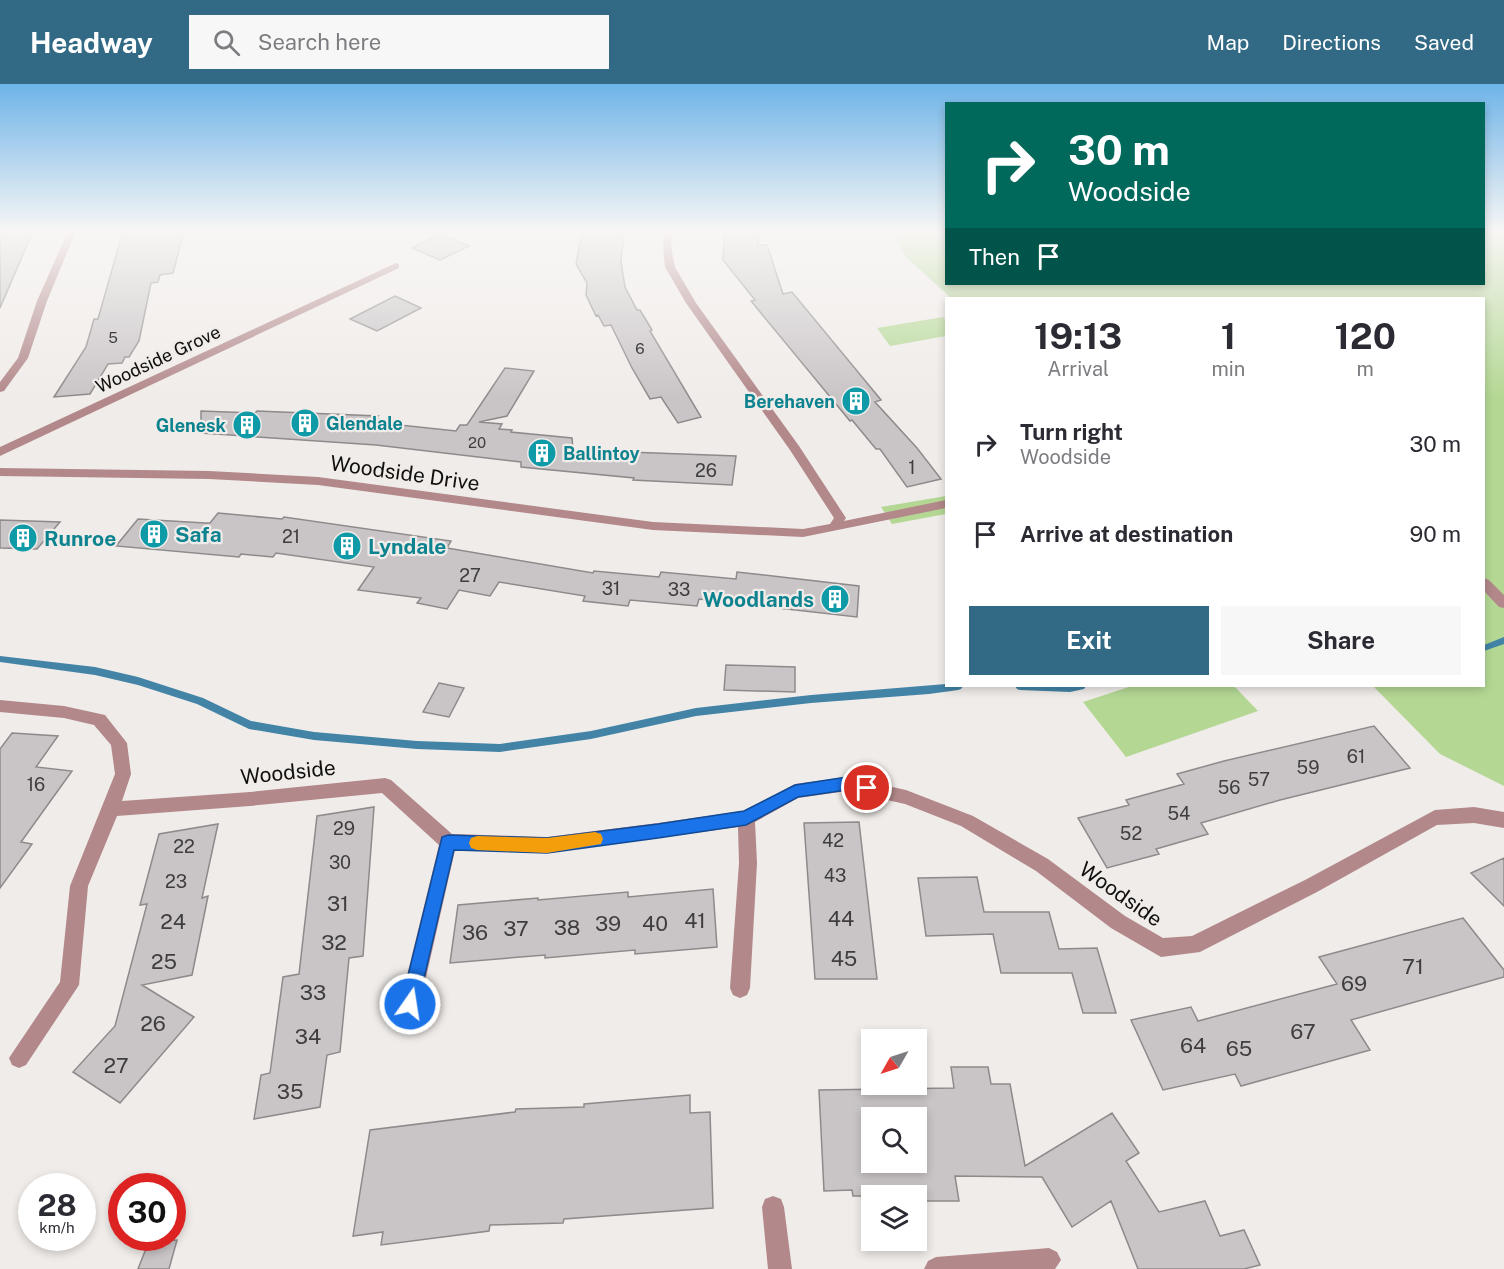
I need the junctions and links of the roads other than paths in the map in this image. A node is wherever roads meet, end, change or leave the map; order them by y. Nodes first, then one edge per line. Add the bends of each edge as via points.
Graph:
1 (48, 286) edge
2 (353, 286) edge
3 (682, 286) edge
4 (0, 389) edge
5 (0, 452) edge
6 (0, 471) edge
7 (945, 504) edge
8 (834, 528) junction
9 (1485, 583) edge
10 (1504, 603) edge
11 (0, 706) edge
12 (111, 809) junction
13 (746, 818) junction
14 (1504, 820) edge
15 (448, 842) junction
16 (740, 988) dead end
17 (410, 1004) dead end
18 (18, 1058) dead end
19 (773, 1207) dead end
20 (1049, 1260) dead end
21 (780, 1269) edge
22 (936, 1269) edge

1 - 4 street via 23,358
2 - 5 street, Woodside Grove
3 - 8 street via 840,518
6 - 8 street, Woodside Drive via 318,481 653,526 803,533
7 - 8 street, Woodside Drive
9 - 10 street
11 - 12 street via 64,712 99,720 119,743 123,774
12 - 15 street, Woodside via 385,785
12 - 18 street via 79,886 69,985
13 - 14 street, Woodside via 795,791 847,784 906,797 967,821 1032,859 1118,922 1161,948 1193,945 1435,818 1474,815
13 - 15 street, Woodside via 547,845
13 - 16 street via 748,863
15 - 17 street
19 - 21 street
20 - 22 street

